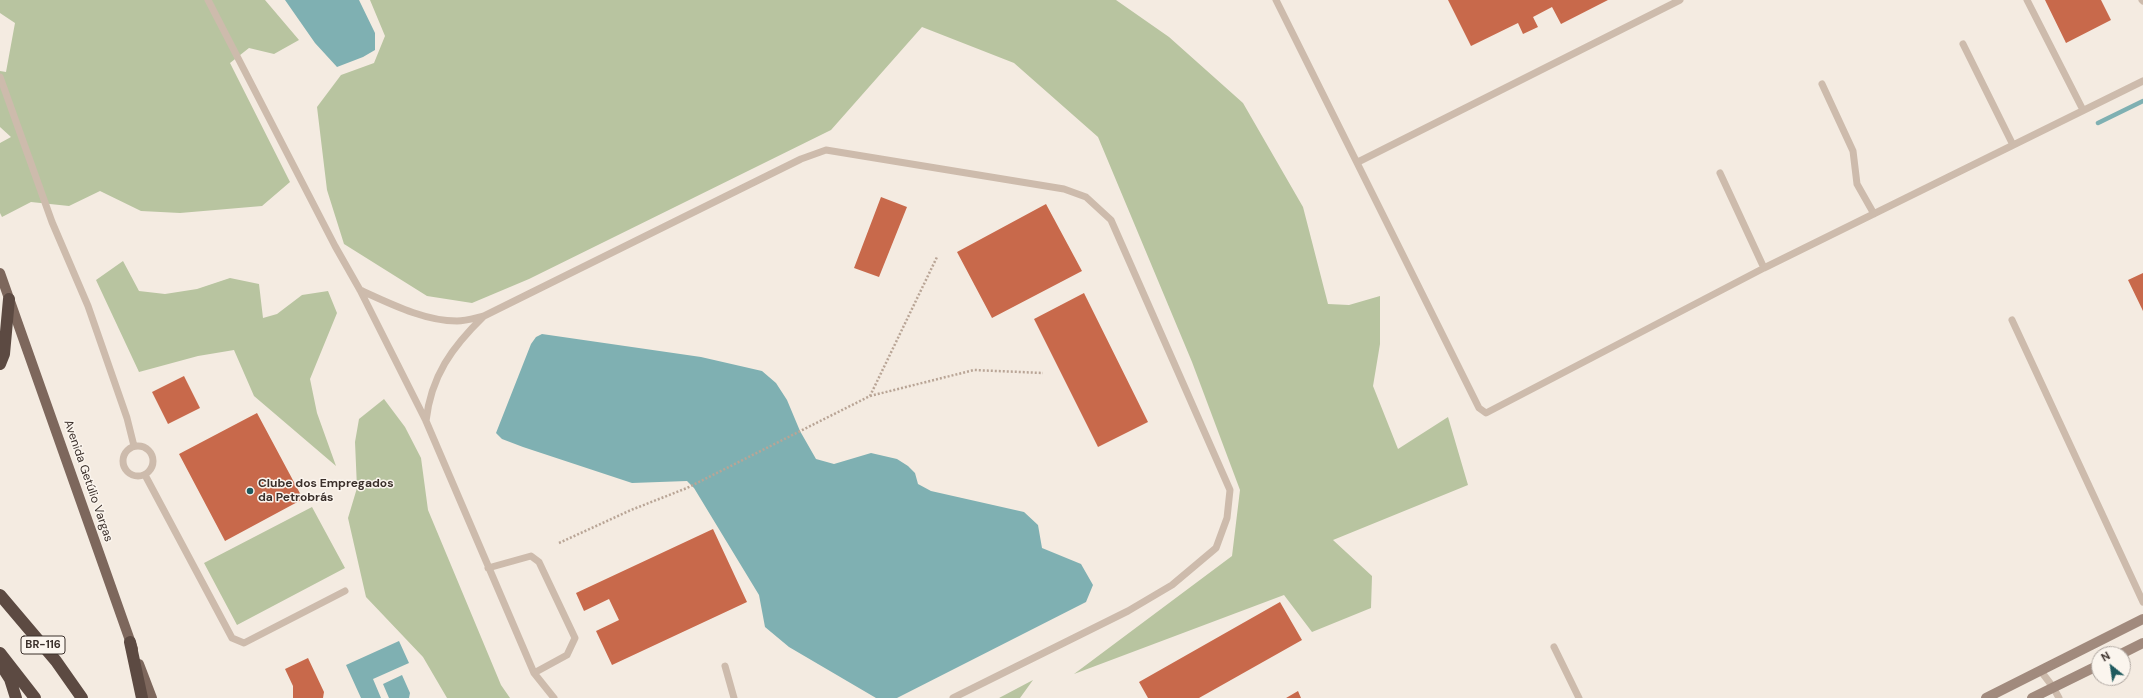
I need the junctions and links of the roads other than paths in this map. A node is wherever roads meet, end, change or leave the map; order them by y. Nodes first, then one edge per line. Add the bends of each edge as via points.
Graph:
1 (208, 0) edge
2 (1276, 0) edge
3 (1680, 0) edge
4 (2027, 0) edge
5 (1963, 44) dead end
6 (0, 77) edge
7 (2143, 81) edge
8 (1822, 84) dead end
9 (2083, 110) junction
10 (2013, 145) junction
11 (1358, 162) junction
12 (1720, 173) dead end
13 (1874, 214) junction
14 (1764, 268) junction
15 (0, 272) edge
16 (360, 290) junction
17 (10, 299) junction
18 (484, 316) junction
19 (2012, 320) dead end
20 (0, 364) edge
21 (426, 421) junction
22 (134, 446) junction
23 (145, 475) junction
24 (488, 568) junction
25 (345, 591) dead end
26 (0, 595) edge
27 (2143, 602) edge
28 (2143, 619) edge
29 (130, 642) junction
30 (2143, 643) edge
31 (1554, 647) dead end
32 (2131, 649) edge
33 (0, 653) edge
34 (0, 664) edge
35 (724, 666) dead end
36 (2091, 669) edge
37 (2040, 670) junction
38 (534, 673) junction
39 (2053, 687) junction
40 (16, 698) edge
41 (35, 698) edge
42 (82, 698) edge
43 (142, 698) edge
44 (152, 698) edge
45 (554, 698) edge
46 (734, 698) edge
47 (953, 698) edge
48 (1579, 698) edge
49 (1986, 698) edge
50 (2032, 698) edge
51 (2059, 698) edge

1 - 16 lane
2 - 11 lane
3 - 11 lane
4 - 9 lane
5 - 10 lane
6 - 22 lane via 52,222 88,306 127,418
7 - 9 lane
8 - 13 lane via 1853,151 1857,184
9 - 10 lane
10 - 13 lane
11 - 14 lane via 1479,408 1486,413
12 - 14 lane
13 - 14 lane
15 - 17 main road, Avenida Getúlio Vargas
16 - 18 lane via 409,312 437,318 457,321
16 - 21 lane
17 - 20 highway via 4,354
17 - 29 main road, Avenida Getúlio Vargas
18 - 21 lane via 461,339 444,363 428,401
18 - 47 lane via 801,159 826,150 1064,189 1086,197 1111,220 1230,490 1227,518 1216,548 1172,585 1128,611
19 - 27 lane
21 - 24 lane
22 - 23 lane via 147,448 154,459 150,471
22 - 23 lane via 126,450 122,458 123,466 128,473 136,477
23 - 25 lane via 232,638 244,643
24 - 38 lane
24 - 38 lane via 531,556 539,562 575,638 567,655
26 - 42 highway, BR-116 via 56,661
28 - 37 main road
29 - 43 highway
29 - 44 main road, Avenida Getúlio Vargas
30 - 32 main road
31 - 48 lane
33 - 41 highway, BR-116
34 - 40 highway via 10,679
35 - 46 lane
36 - 39 main road
37 - 39 lane
37 - 49 main road
38 - 45 lane
39 - 50 main road
39 - 51 lane

